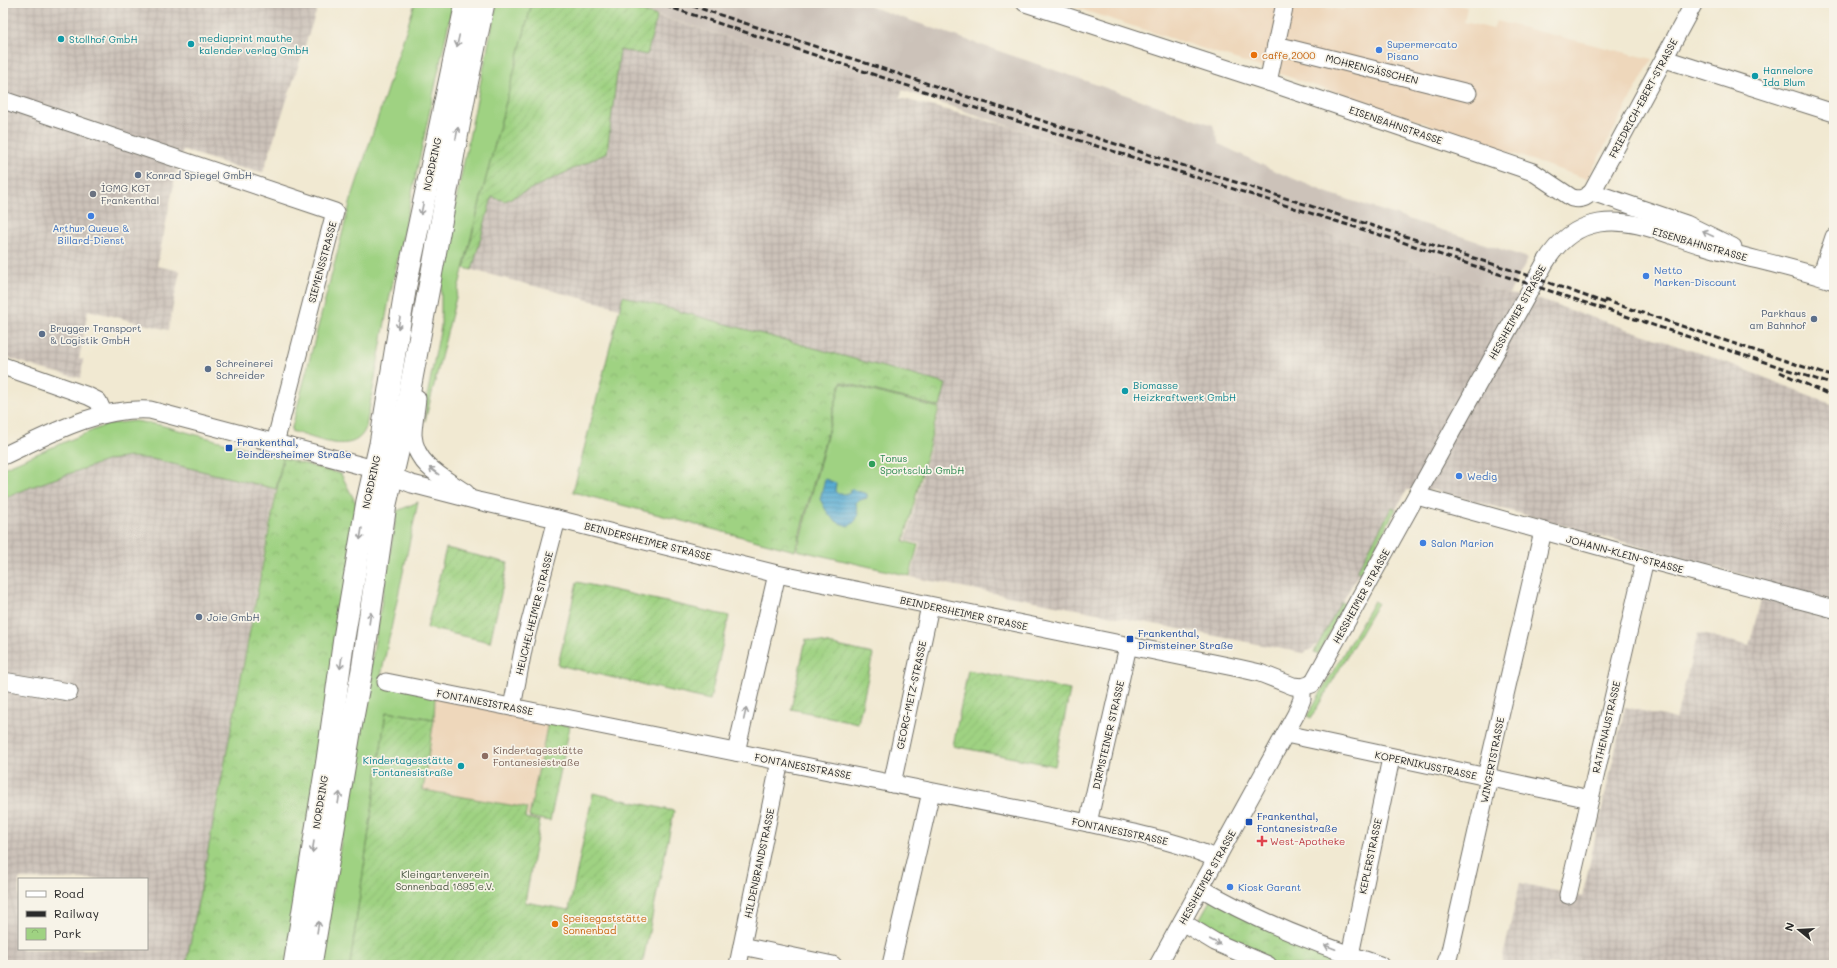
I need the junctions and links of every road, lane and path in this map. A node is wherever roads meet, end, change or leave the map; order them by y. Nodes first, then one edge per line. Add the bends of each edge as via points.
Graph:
1 (466, 3) edge
2 (484, 3) edge
3 (1025, 3) edge
4 (1285, 3) edge
5 (1692, 4) edge
6 (1276, 45) junction
7 (1665, 59) junction
8 (1268, 82) junction
9 (1468, 93) dead end
10 (3, 100) edge
11 (1834, 113) edge
12 (1592, 192) junction
13 (1576, 231) joint
14 (1834, 237) edge
15 (1754, 260) junction
16 (430, 277) junction
17 (1827, 278) edge
18 (3, 366) edge
19 (104, 414) junction
20 (275, 443) junction
21 (3, 456) edge
22 (383, 472) junction
23 (1417, 496) junction
24 (478, 501) junction
25 (557, 519) junction
26 (1543, 531) junction
27 (1645, 559) junction
28 (777, 574) junction
29 (930, 606) junction
30 (1834, 609) edge
31 (1128, 646) junction
32 (3, 681) edge
33 (386, 682) dead end
34 (1302, 687) junction
35 (69, 692) dead end
36 (512, 707) junction
37 (1286, 734) junction
38 (736, 752) junction
39 (1391, 758) junction
40 (780, 761) junction
41 (1489, 778) junction
42 (892, 784) junction
43 (931, 792) junction
44 (1590, 799) junction
45 (1088, 823) junction
46 (1217, 859) junction
47 (1201, 888) junction
48 (1568, 895) dead end
49 (1182, 922) junction
50 (742, 946) junction
51 (1350, 955) junction
52 (294, 965) edge
53 (311, 965) edge
54 (738, 965) edge
55 (833, 965) edge
56 (891, 965) edge
57 (1158, 965) edge
58 (1268, 965) edge
59 (1380, 965) edge
60 (1445, 965) edge

1 -> 22 main road, NORDRING via 406,285 381,440
16 -> 2 main road, NORDRING
3 - 8 street, EISENBAHNSTRASSE
4 - 6 street
5 - 7 street, FRIEDRICH-EBERT-STRASSE
6 - 8 street
6 - 9 street, MOHRENGÄSSCHEN
7 - 11 street
7 - 12 street, FRIEDRICH-EBERT-STRASSE
8 - 12 street, EISENBAHNSTRASSE via 1533,172 1572,198 1583,199
10 - 20 street, SIEMENSSTRASSE via 336,212
15 -> 12 street, EISENBAHNSTRASSE via 1721,240 1686,224
13 - 15 street, EISENBAHNSTRASSE via 1600,223 1633,224
13 - 23 street, HESSHEIMER STRASSE via 1556,247 1545,263
14 - 17 street
15 - 17 street, EISENBAHNSTRASSE via 1787,266
16 - 22 main road, NORDRING via 399,448
24 -> 16 street, NORDRING via 431,470 416,450 413,435
18 - 19 street via 88,396 98,401
19 - 20 street, BEINDERSHEIMER STRASSE via 134,409 150,410
19 - 21 street, BEINDERSHEIMER STRASSE via 92,416
20 - 22 street, BEINDERSHEIMER STRASSE
22 - 24 street, BEINDERSHEIMER STRASSE via 412,484
22 -> 52 main road, NORDRING via 367,501
53 -> 22 main road, NORDRING via 362,670 386,504
23 - 26 street, JOHANN-KLEIN-STRASSE
23 - 34 street, HESSHEIMER STRASSE via 1312,684
24 - 25 street, BEINDERSHEIMER STRASSE
25 - 28 street, BEINDERSHEIMER STRASSE
25 - 36 street, HEUCHELHEIMER STRASSE via 524,645
26 - 27 street, JOHANN-KLEIN-STRASSE
26 - 41 street, WINGERTSTRASSE via 1488,768
27 - 30 street, JOHANN-KLEIN-STRASSE
27 - 44 street, RATHENAUSTRASSE
28 - 29 street, BEINDERSHEIMER STRASSE
38 -> 28 street
29 - 31 street, BEINDERSHEIMER STRASSE
29 - 42 street, GEORG-METZ-STRASSE
31 - 34 street, BEINDERSHEIMER STRASSE via 1260,673
31 - 45 street, DIRMSTEINER STRASSE
32 - 35 street
33 - 36 street, FONTANESISTRASSE
34 - 37 street, HESSHEIMER STRASSE via 1301,702
36 - 38 street, FONTANESISTRASSE
37 - 39 street, KOPERNIKUSSTRASSE
37 - 46 street, HESSHEIMER STRASSE
38 - 40 street, FONTANESISTRASSE
39 - 41 street, KOPERNIKUSSTRASSE
39 - 51 street, KEPLERSTRASSE
40 - 42 street, FONTANESISTRASSE
40 - 50 street, HILDENBRANDSTRASSE
41 - 44 street, KOPERNIKUSSTRASSE
41 - 60 street, WINGERTSTRASSE
42 - 43 street, FONTANESISTRASSE
43 - 45 street, FONTANESISTRASSE
43 - 56 street
44 - 48 street, RATHENAUSTRASSE
45 - 46 street, FONTANESISTRASSE via 1168,841
46 - 47 street, HESSHEIMER STRASSE
47 - 49 street, HESSHEIMER STRASSE
51 -> 47 street via 1259,920
49 - 57 street, HESSHEIMER STRASSE
49 -> 58 street via 1215,942
50 - 54 street, HILDENBRANDSTRASSE
50 - 55 street
51 - 59 street

